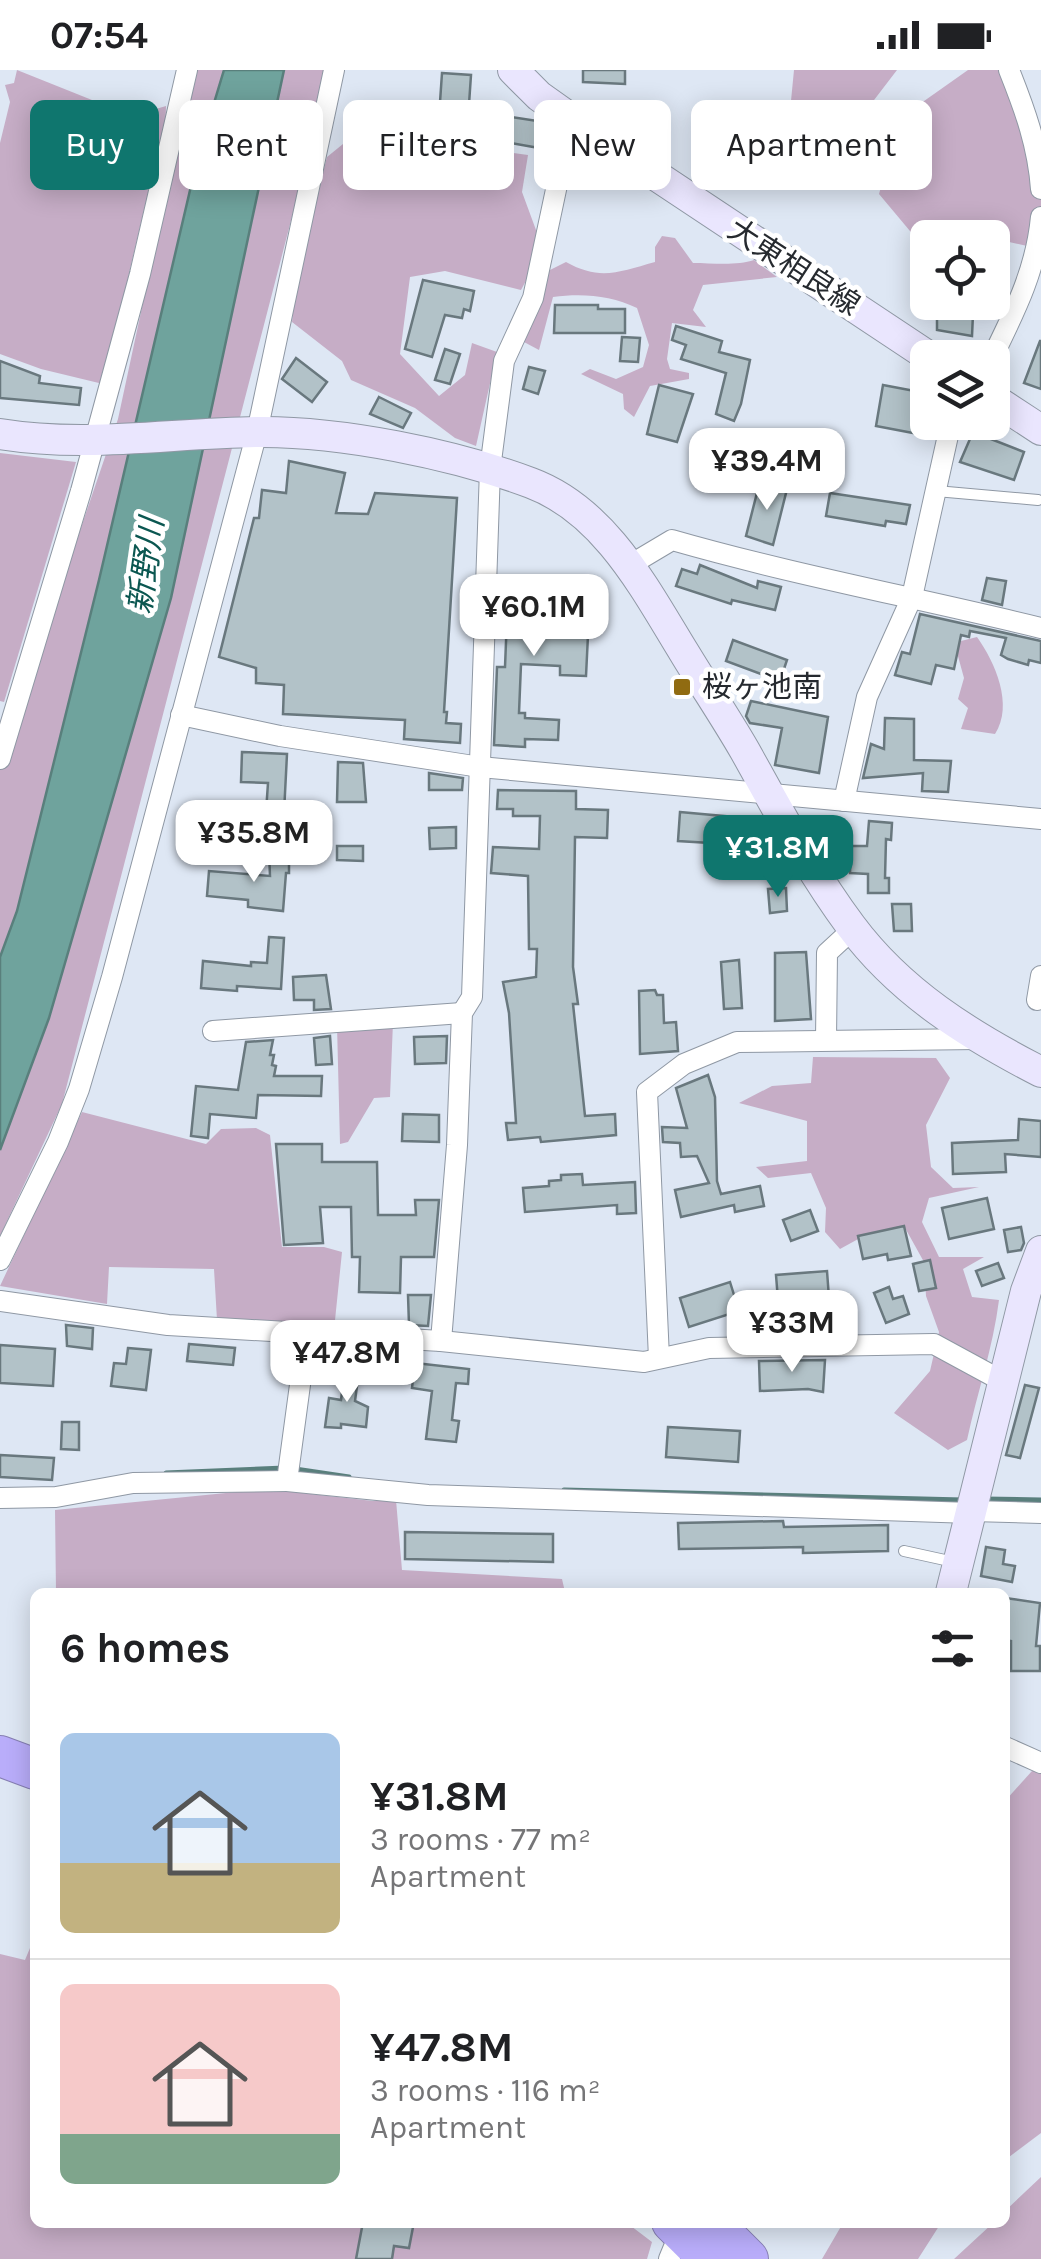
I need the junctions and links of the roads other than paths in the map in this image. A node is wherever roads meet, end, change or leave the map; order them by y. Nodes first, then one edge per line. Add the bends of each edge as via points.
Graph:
1 (187, 70) edge
2 (334, 70) edge
3 (513, 70) edge
4 (1009, 70) edge
5 (544, 100) edge
6 (671, 186) edge
7 (1041, 189) edge
8 (556, 190) edge
9 (1041, 218) edge
10 (1001, 340) edge
11 (910, 344) edge
12 (1010, 410) edge
13 (1041, 430) edge
14 (249, 433) junction
15 (0, 434) edge
16 (101, 440) junction
17 (946, 440) edge
18 (490, 469) junction
19 (935, 490) junction
20 (1038, 500) dead end
21 (630, 566) junction
22 (912, 597) junction
23 (1041, 628) edge
24 (180, 715) junction
25 (0, 759) edge
26 (480, 767) junction
27 (769, 794) junction
28 (844, 801) junction
29 (1041, 819) edge
30 (853, 929) junction
31 (1041, 976) edge
32 (1038, 1000) dead end
33 (462, 1013) junction
34 (213, 1031) dead end
35 (977, 1039) junction
36 (826, 1040) junction
37 (1041, 1072) edge
38 (1041, 1251) edge
39 (0, 1260) edge
40 (0, 1302) edge
41 (1032, 1305) edge
42 (308, 1333) junction
43 (441, 1341) junction
44 (658, 1358) junction
45 (1004, 1382) junction
46 (287, 1481) junction
47 (0, 1498) edge
48 (972, 1512) junction
49 (1041, 1513) edge
50 (904, 1551) dead end
51 (960, 1563) junction
52 (952, 1588) edge
53 (0, 1730) edge
54 (30, 1740) edge
55 (1010, 1750) edge
56 (0, 1756) edge
57 (1041, 1764) edge
58 (30, 1767) edge
59 (683, 2231) edge
60 (709, 2259) edge
61 (748, 2259) edge

1 - 16 street
2 - 14 street
3 - 5 street, 大東相良線
4 - 7 street via 1030,123
6 - 11 street, 大東相良線
8 - 18 street via 533,298 504,361
9 - 10 street via 1027,285
12 - 13 street
14 - 16 street
14 - 18 street via 309,434
14 - 24 street
15 - 16 street
16 - 25 street
17 - 19 street
18 - 21 street via 537,485 566,504
18 - 26 street
19 - 20 lane
19 - 22 street
21 - 22 street via 672,540
21 - 27 street
22 - 23 street
22 - 28 street via 868,697
24 - 26 street
24 - 39 street via 80,1089
26 - 27 street
26 - 33 street via 472,997
27 - 28 street
27 - 30 street
28 - 29 street
30 - 35 street via 893,972
30 - 36 street via 827,953
31 - 32 street
33 - 34 street
33 - 43 street
35 - 36 street
35 - 37 street
36 - 44 street via 737,1042 684,1064 646,1092
38 - 41 street
40 - 42 street via 168,1325
41 - 45 street
42 - 43 street
42 - 46 street
43 - 44 street via 644,1362
44 - 45 street via 709,1348 934,1344
45 - 48 street
46 - 47 street via 133,1483 56,1497
46 - 48 street via 428,1495
48 - 49 street
48 - 51 street
50 - 51 lane
51 - 52 street
53 - 54 highway
55 - 57 street
56 - 58 highway
59 - 60 highway
59 - 61 highway

